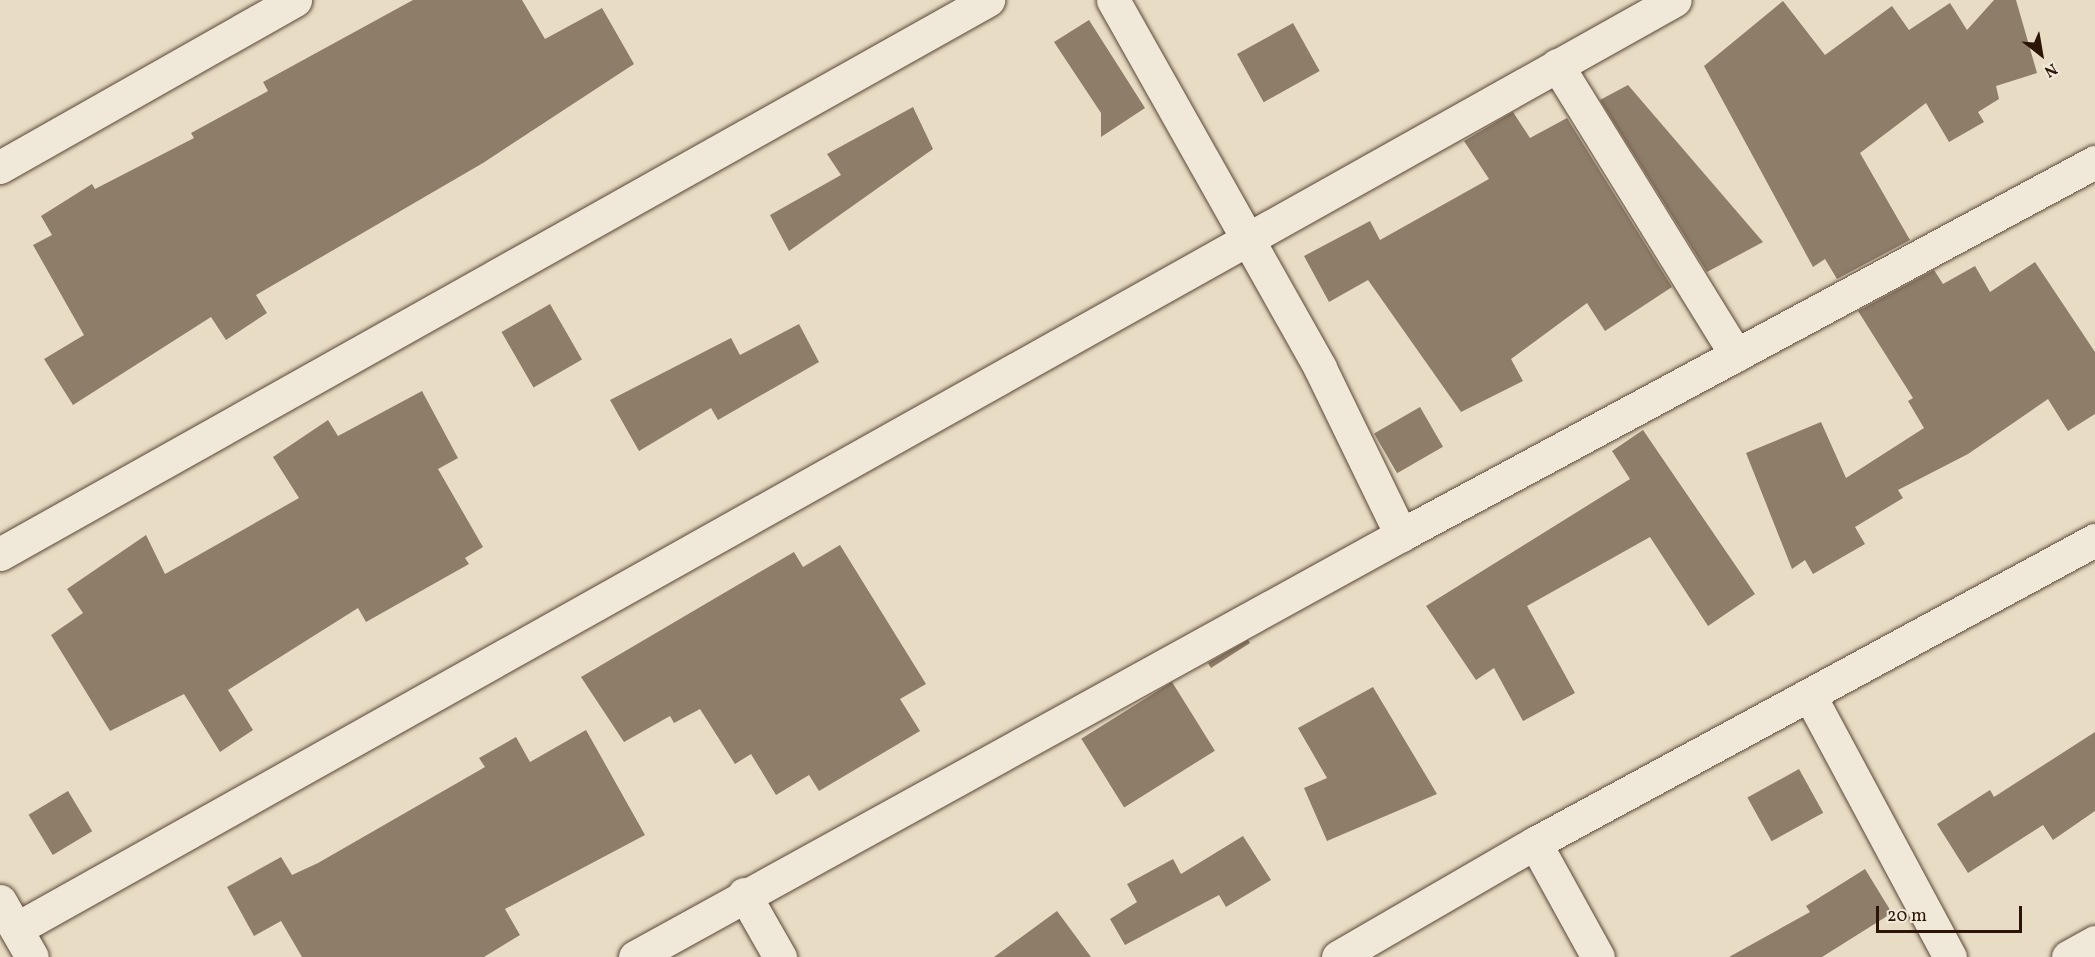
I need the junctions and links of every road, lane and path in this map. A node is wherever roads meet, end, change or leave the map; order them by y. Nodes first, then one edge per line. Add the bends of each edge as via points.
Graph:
1 (295, 0) edge
2 (988, 0) edge
3 (1113, 0) edge
4 (1676, 0) edge
5 (252, 10) edge
6 (1557, 65) junction
7 (2095, 162) edge
8 (0, 167) edge
9 (1243, 238) junction
10 (1736, 355) junction
11 (1401, 535) junction
12 (2095, 540) edge
13 (0, 554) edge
14 (1811, 698) junction
15 (1535, 843) junction
16 (744, 894) junction
17 (0, 901) edge
18 (2095, 942) edge
19 (24, 943) edge
20 (635, 957) edge
21 (780, 957) edge
22 (1338, 957) edge
23 (1598, 957) edge
24 (1950, 957) edge
25 (2068, 957) edge

1 - 5 street
2 - 13 street
3 - 9 street via 1184,122
4 - 6 street
5 - 8 street
6 - 9 street
6 - 10 street
7 - 10 street
9 - 11 street via 1320,368
9 - 19 street
10 - 11 street
11 - 16 street
12 - 14 street
14 - 15 street
14 - 24 street
15 - 22 street
15 - 23 street
16 - 20 street
16 - 21 street
17 - 19 street
18 - 25 street

